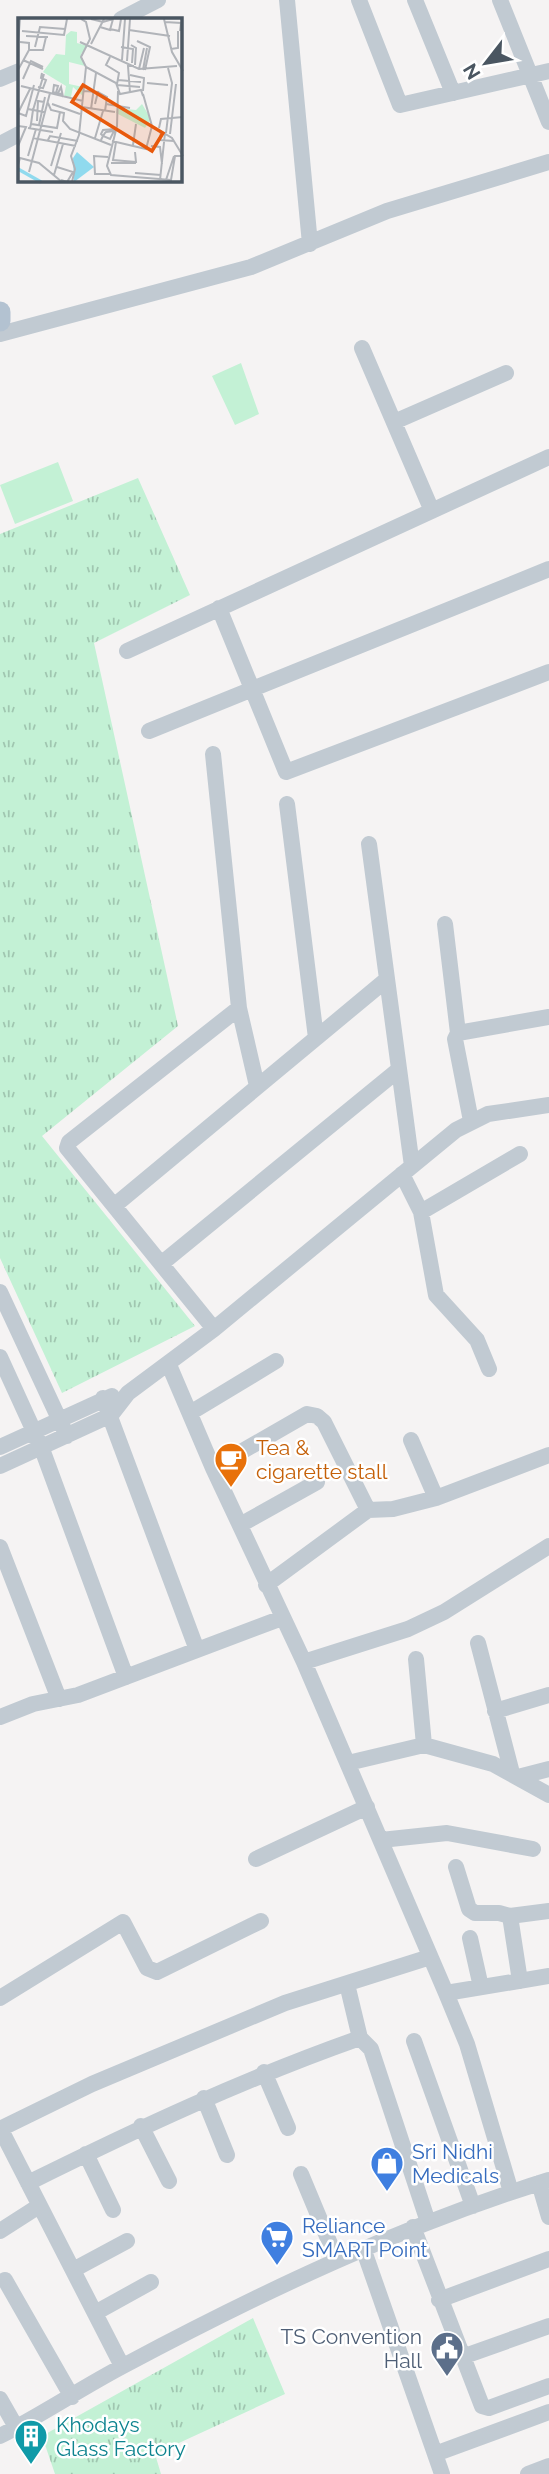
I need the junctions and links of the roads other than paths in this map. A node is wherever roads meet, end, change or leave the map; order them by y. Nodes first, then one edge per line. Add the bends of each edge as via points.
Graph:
1 (158, 0) edge
2 (287, 0) edge
3 (359, 0) edge
4 (415, 0) edge
5 (500, 0) edge
6 (123, 18) edge
7 (18, 71) edge
8 (549, 71) edge
9 (530, 76) junction
10 (0, 79) edge
11 (453, 93) junction
12 (549, 122) edge
13 (18, 135) edge
14 (0, 144) edge
15 (549, 162) edge
16 (310, 244) junction
17 (0, 312) edge
18 (0, 321) edge
19 (0, 334) edge
20 (362, 348) dead end
21 (506, 373) dead end
22 (394, 422) junction
23 (549, 457) edge
24 (432, 511) junction
25 (549, 569) edge
26 (219, 608) junction
27 (127, 651) dead end
28 (549, 672) edge
29 (252, 689) junction
30 (149, 731) dead end
31 (213, 754) dead end
32 (287, 804) dead end
33 (369, 844) dead end
34 (445, 924) dead end
35 (386, 980) junction
36 (239, 1009) junction
37 (549, 1017) edge
38 (458, 1033) junction
39 (316, 1038) junction
40 (397, 1071) junction
41 (257, 1086) junction
42 (549, 1105) edge
43 (471, 1121) junction
44 (520, 1154) dead end
45 (407, 1170) junction
46 (114, 1206) junction
47 (421, 1212) junction
48 (161, 1264) junction
49 (0, 1292) edge
50 (214, 1329) junction
51 (0, 1357) edge
52 (276, 1361) dead end
53 (169, 1365) junction
54 (489, 1369) dead end
55 (128, 1393) junction
56 (103, 1398) junction
57 (190, 1413) junction
58 (111, 1415) junction
59 (60, 1420) junction
60 (34, 1432) junction
61 (67, 1436) junction
62 (411, 1440) dead end
63 (0, 1447) edge
64 (42, 1449) junction
65 (549, 1455) edge
66 (0, 1466) edge
67 (213, 1468) junction
68 (317, 1482) dead end
69 (436, 1498) junction
70 (369, 1510) junction
71 (240, 1525) junction
72 (549, 1546) edge
73 (0, 1547) edge
74 (266, 1585) junction
75 (282, 1618) junction
76 (478, 1643) dead end
77 (197, 1650) junction
78 (416, 1659) dead end
79 (304, 1662) junction
80 (126, 1677) junction
81 (549, 1695) edge
82 (59, 1699) junction
83 (495, 1711) junction
84 (0, 1717) edge
85 (424, 1745) junction
86 (348, 1763) junction
87 (549, 1769) edge
88 (515, 1775) junction
89 (549, 1795) edge
90 (367, 1807) junction
91 (381, 1840) junction
92 (533, 1849) dead end
93 (256, 1859) dead end
94 (456, 1867) dead end
95 (549, 1911) edge
96 (510, 1916) junction
97 (261, 1921) dead end
98 (470, 1938) dead end
99 (430, 1957) junction
100 (549, 1976) edge
101 (520, 1981) junction
102 (347, 1984) junction
103 (481, 1987) junction
104 (446, 1993) junction
105 (0, 1998) edge
106 (360, 2038) junction
107 (414, 2041) dead end
108 (264, 2072) junction
109 (204, 2098) junction
110 (141, 2126) junction
111 (288, 2128) dead end
112 (0, 2129) edge
113 (86, 2154) junction
114 (227, 2155) dead end
115 (301, 2174) dead end
116 (169, 2181) dead end
117 (544, 2181) edge
118 (28, 2183) junction
119 (511, 2192) junction
120 (39, 2206) junction
121 (473, 2206) junction
122 (113, 2210) dead end
123 (549, 2217) edge
124 (420, 2225) junction
125 (0, 2231) edge
126 (127, 2242) dead end
127 (363, 2248) junction
128 (336, 2258) junction
129 (549, 2259) edge
130 (73, 2270) junction
131 (5, 2280) dead end
132 (150, 2282) dead end
133 (439, 2300) junction
134 (95, 2313) junction
135 (549, 2326) edge
136 (462, 2357) junction
137 (122, 2366) junction
138 (549, 2386) edge
139 (72, 2397) junction
140 (0, 2399) edge
141 (549, 2412) edge
142 (16, 2427) junction
143 (0, 2436) edge
144 (435, 2454) junction
145 (549, 2466) edge
146 (442, 2474) edge
147 (528, 2474) edge

1 - 6 street
2 - 16 street
3 - 11 street via 400,105
4 - 11 street
5 - 9 street
7 - 10 street
8 - 9 street
9 - 11 street
9 - 12 street
13 - 14 street
15 - 16 street via 387,211
16 - 19 street via 208,280
17 - 18 main road
20 - 22 street
21 - 22 street
22 - 24 street
23 - 24 street
24 - 26 street
25 - 29 street
26 - 27 street
26 - 29 street
28 - 29 street via 286,772
29 - 30 street
31 - 36 street
32 - 39 street
33 - 35 street
34 - 38 street
35 - 39 street
35 - 40 street
36 - 41 street
36 - 46 street via 69,1143 69,1152
37 - 38 street
38 - 43 street via 455,1039
39 - 41 street
40 - 45 street
40 - 48 street
41 - 46 street
42 - 43 street
43 - 45 street
44 - 47 street
45 - 47 street
45 - 50 street
46 - 48 street
47 - 54 street via 436,1295 477,1340
48 - 50 street
49 - 59 street
50 - 53 street
51 - 60 street
52 - 57 street
53 - 55 street
53 - 57 street
55 - 56 street
55 - 58 street
56 - 58 street
56 - 59 street
57 - 67 street
58 - 61 street
58 - 77 street
59 - 60 street
59 - 61 street
60 - 63 street
60 - 64 street
61 - 64 street
62 - 69 street
64 - 66 street
64 - 80 street
65 - 69 street
67 - 70 street via 307,1414 317,1416
67 - 71 street
68 - 71 street
69 - 70 street
70 - 74 street
71 - 74 street
72 - 79 street via 444,1612 408,1629
73 - 82 street
74 - 75 street
75 - 77 street
75 - 79 street
76 - 83 street
77 - 80 street
78 - 85 street
79 - 86 street
80 - 82 street
81 - 83 street
82 - 84 street
83 - 88 street
85 - 86 street
85 - 88 street via 465,1754
86 - 90 street
87 - 88 street
88 - 89 street
90 - 91 street
90 - 93 street
91 - 92 street via 447,1833
91 - 99 street
94 - 96 street via 469,1909
95 - 96 street
96 - 101 street
97 - 105 street via 157,1972 147,1968 123,1922
98 - 103 street
99 - 102 street
99 - 104 street
100 - 101 street
101 - 103 street
102 - 106 street
102 - 112 street via 285,2003 105,2078
103 - 104 street
104 - 119 street via 467,2044
106 - 108 street
106 - 124 street via 371,2049
107 - 121 street
108 - 109 street
108 - 111 street
109 - 110 street
109 - 114 street
110 - 113 street
110 - 116 street
112 - 118 street
113 - 118 street
113 - 122 street
115 - 128 street
117 - 119 street
117 - 123 street
118 - 120 street
119 - 121 street
120 - 125 street
120 - 130 street
121 - 124 street
124 - 127 street
124 - 133 street
126 - 130 street
127 - 128 street
127 - 144 street
128 - 137 street
129 - 133 street
130 - 134 street
131 - 139 street
132 - 134 street
133 - 136 street
134 - 137 street
135 - 136 street
136 - 138 street via 485,2409
137 - 139 street
139 - 142 street
140 - 142 street
141 - 144 street
142 - 143 street
144 - 146 street
145 - 147 street

